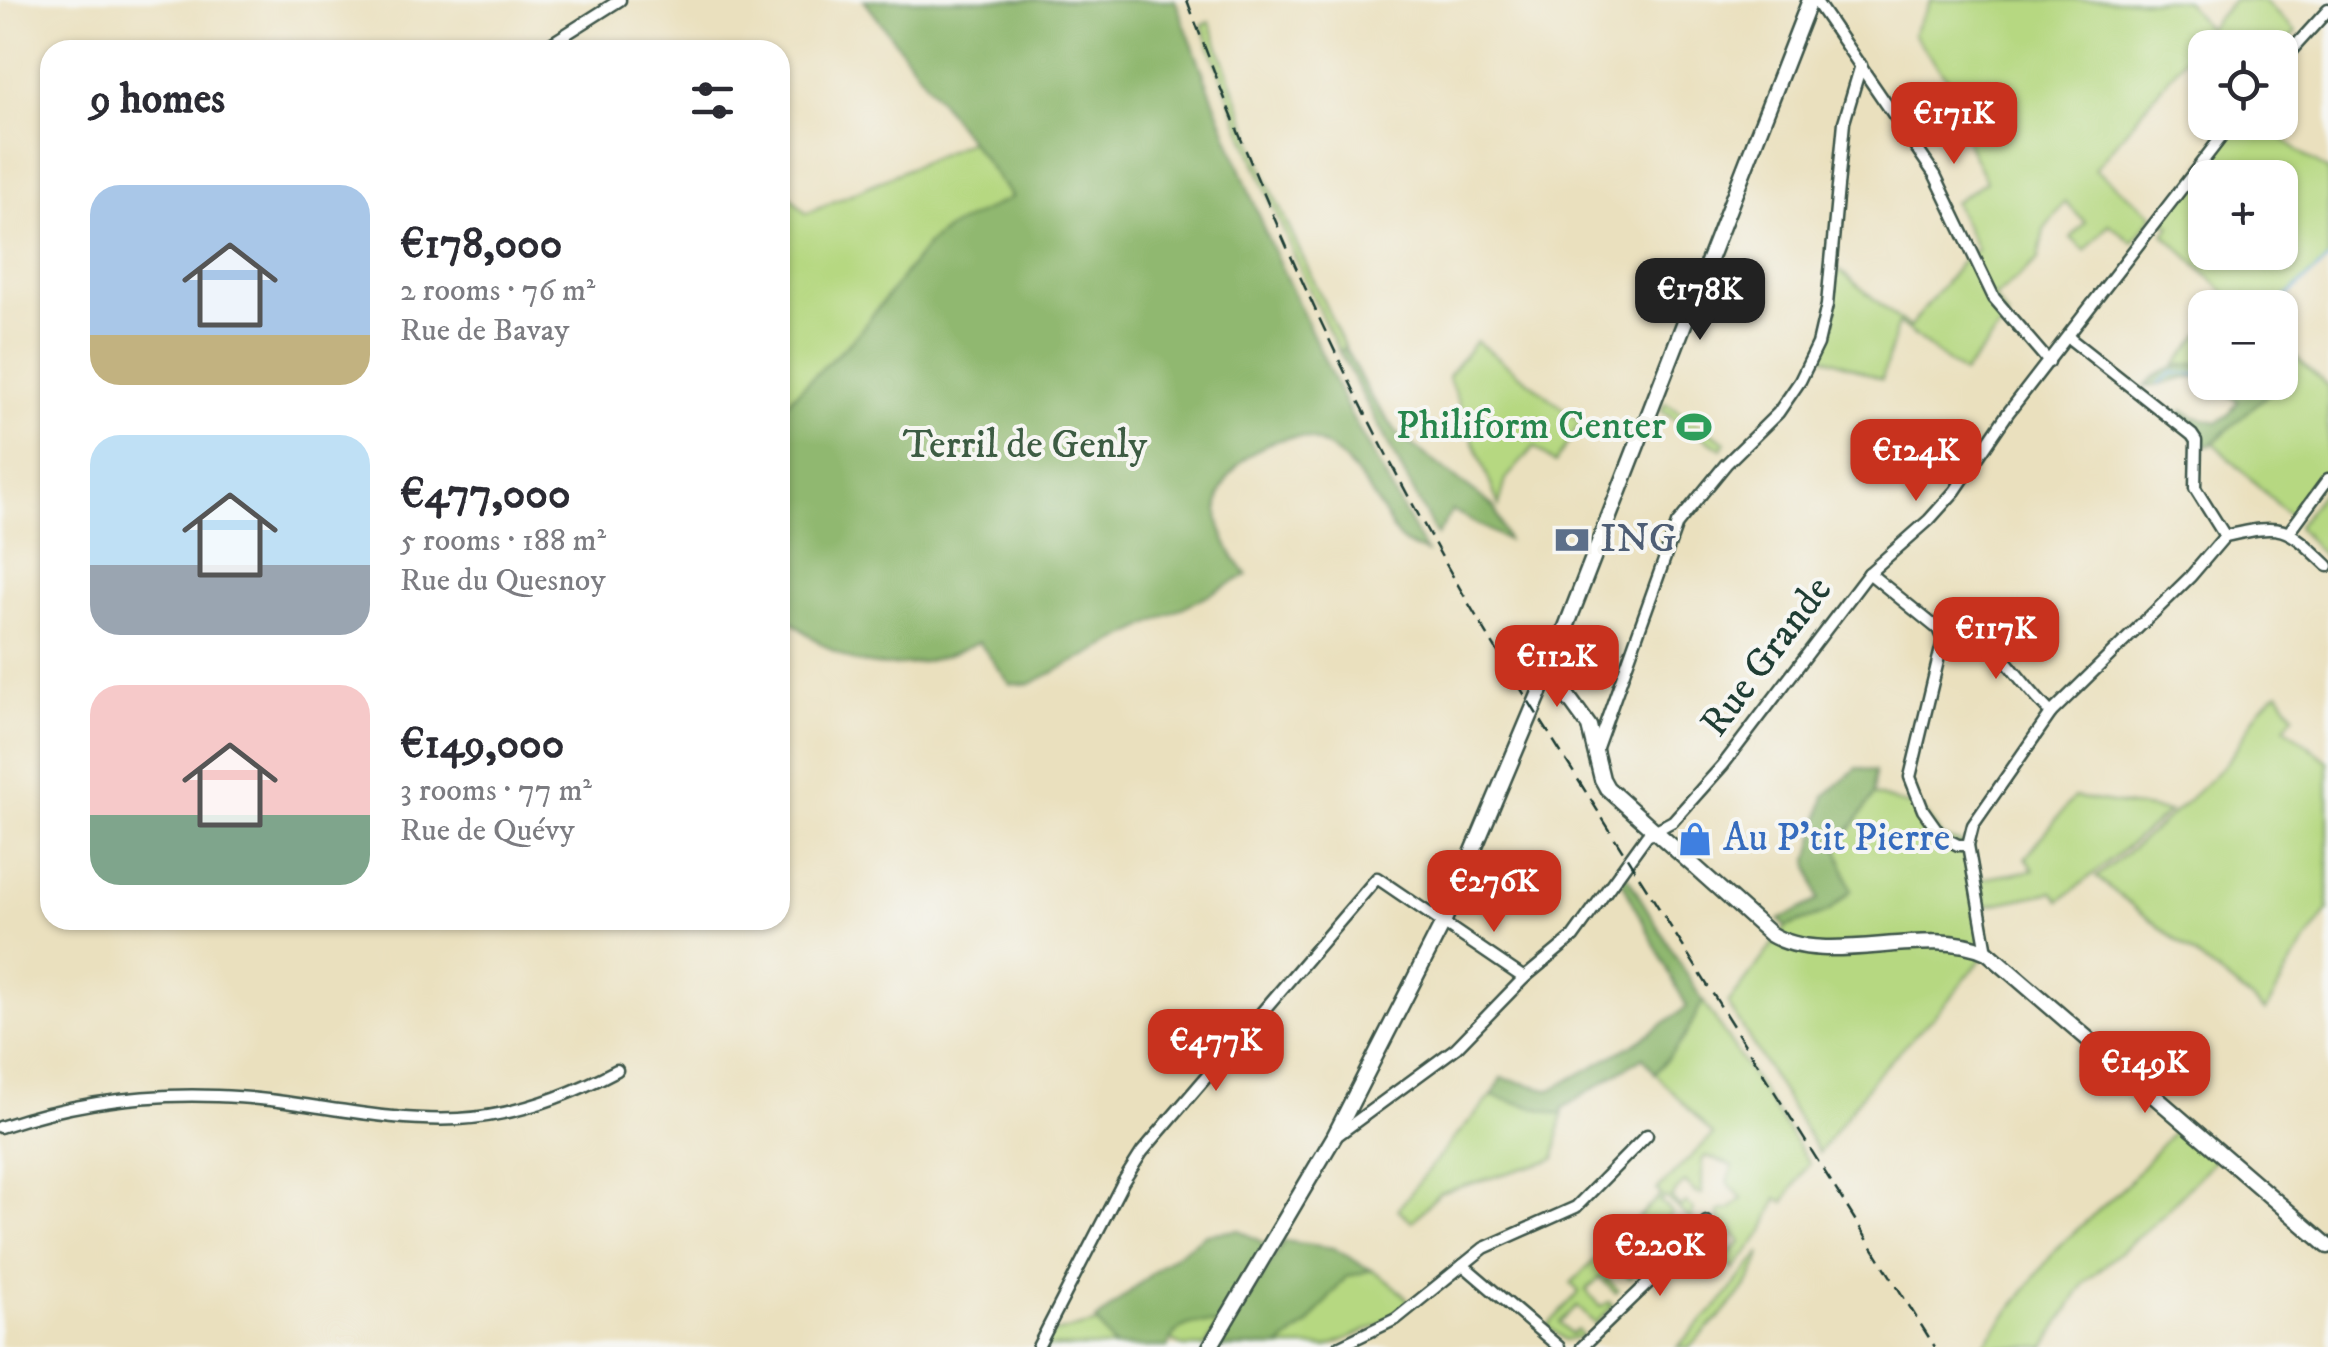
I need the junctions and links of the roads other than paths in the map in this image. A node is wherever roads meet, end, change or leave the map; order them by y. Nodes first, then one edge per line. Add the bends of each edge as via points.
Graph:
1 (620, 0) edge
2 (1812, 0) edge
3 (2328, 10) edge
4 (557, 40) edge
5 (2298, 43) edge
6 (1862, 65) junction
7 (2219, 140) edge
8 (2069, 338) junction
9 (2049, 362) junction
10 (2328, 478) edge
11 (2289, 532) junction
12 (2225, 536) junction
13 (2328, 566) edge
14 (1869, 573) junction
15 (1943, 640) junction
16 (1550, 672) junction
17 (2051, 713) junction
18 (1596, 750) junction
19 (1654, 830) junction
20 (1968, 845) junction
21 (1442, 925) junction
22 (1987, 952) junction
23 (1524, 978) junction
24 (618, 1070) dead end
25 (0, 1127) edge
26 (1647, 1134) dead end
27 (1334, 1137) junction
28 (1706, 1222) dead end
29 (2328, 1246) edge
30 (1463, 1265) junction
31 (1038, 1347) edge
32 (1210, 1347) edge
33 (1338, 1347) edge
34 (1558, 1347) edge
35 (1582, 1347) edge

1 - 4 street
2 - 6 street
2 - 16 main road
3 - 5 street
6 - 9 street via 1936,174 1994,298
6 - 18 street via 1844,122 1818,344 1778,413 1677,524
7 - 8 street, Rue Grande
8 - 9 street, Rue Grande
8 - 12 street via 2192,435 2195,488
9 - 14 street, Rue Grande via 1942,507
10 - 11 street
11 - 12 street via 2267,528
11 - 13 street
12 - 17 street
14 - 15 street
14 - 19 street, Rue Grande via 1688,806
15 - 17 street via 1966,618
15 - 20 street via 1910,778 1942,837
16 - 18 main road via 1590,726
16 - 21 main road
17 - 20 street via 1973,825
18 - 19 main road via 1607,788
19 - 22 main road via 1786,942 1952,943
19 - 23 street, Rue Grande via 1573,937
20 - 22 street
21 - 23 street
21 - 27 main road
21 - 31 street via 1377,878 1131,1166
22 - 29 main road
23 - 27 street, Rue Grande via 1456,1048
24 - 25 street via 531,1106 462,1118 176,1095 92,1102
26 - 30 street via 1576,1208 1484,1248
27 - 32 main road
28 - 35 street
30 - 33 street via 1396,1320
30 - 34 street

